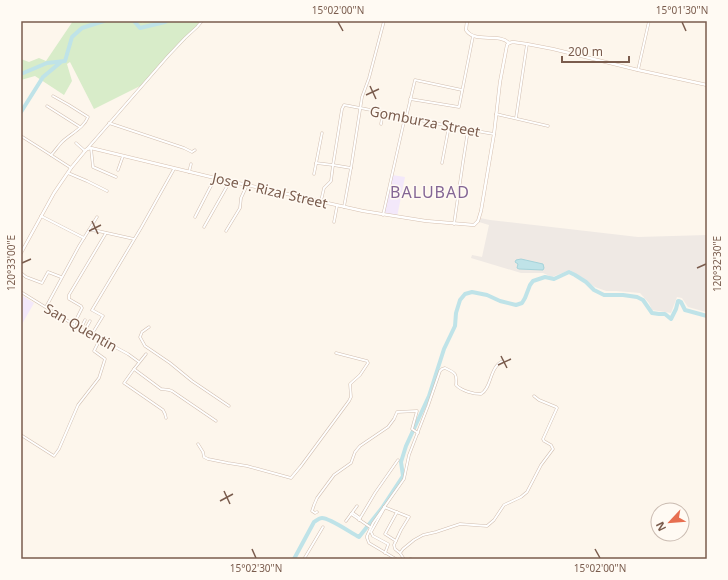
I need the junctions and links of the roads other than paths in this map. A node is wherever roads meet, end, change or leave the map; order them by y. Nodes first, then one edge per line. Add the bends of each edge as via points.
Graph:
1 (202, 21) edge
2 (384, 21) edge
3 (467, 21) edge
4 (650, 21) edge
5 (473, 36) junction
6 (510, 43) junction
7 (527, 44) junction
8 (638, 70) junction
9 (707, 85) edge
10 (462, 90) junction
11 (53, 96) dead end
12 (410, 99) junction
13 (47, 106) dead end
14 (361, 108) junction
15 (382, 112) junction
16 (496, 114) junction
17 (406, 117) junction
18 (516, 118) junction
19 (109, 123) junction
20 (381, 124) dead end
21 (449, 126) junction
22 (548, 126) dead end
23 (80, 127) junction
24 (468, 130) junction
25 (322, 133) dead end
26 (494, 134) junction
27 (21, 136) edge
28 (76, 143) dead end
29 (88, 149) junction
30 (195, 150) dead end
31 (51, 155) junction
32 (123, 156) junction
33 (316, 162) junction
34 (442, 163) dead end
35 (191, 164) dead end
36 (333, 165) junction
37 (71, 168) junction
38 (174, 168) junction
39 (351, 168) junction
40 (118, 170) dead end
41 (189, 172) junction
42 (67, 173) junction
43 (314, 174) dead end
44 (116, 177) dead end
45 (215, 178) junction
46 (230, 181) junction
47 (247, 185) junction
48 (107, 191) dead end
49 (321, 202) junction
50 (337, 206) junction
51 (344, 207) junction
52 (383, 215) junction
53 (41, 216) junction
54 (97, 217) dead end
55 (195, 217) dead end
56 (334, 222) dead end
57 (454, 224) junction
58 (204, 227) dead end
59 (88, 231) junction
60 (226, 231) dead end
61 (106, 233) junction
62 (84, 238) junction
63 (134, 239) junction
64 (21, 254) edge
65 (21, 274) edge
66 (61, 278) junction
67 (21, 292) edge
68 (46, 307) junction
69 (85, 320) dead end
70 (90, 321) dead end
71 (74, 324) junction
72 (149, 327) dead end
73 (81, 328) junction
74 (84, 330) junction
75 (92, 334) junction
76 (100, 338) junction
77 (336, 353) dead end
78 (146, 354) dead end
79 (504, 361) dead end
80 (139, 362) junction
81 (134, 369) junction
82 (534, 396) dead end
83 (229, 406) dead end
84 (166, 418) dead end
85 (216, 421) dead end
86 (417, 432) junction
87 (21, 435) edge
88 (198, 444) dead end
89 (398, 460) dead end
90 (357, 506) dead end
91 (385, 507) junction
92 (317, 512) dead end
93 (397, 512) junction
94 (352, 514) junction
95 (359, 519) junction
96 (346, 521) dead end
97 (323, 526) dead end
98 (369, 527) junction
99 (396, 541) junction
100 (385, 553) junction
101 (400, 553) junction
102 (304, 559) edge
103 (396, 559) edge
104 (404, 559) edge

1 - 19 street
2 - 14 street
3 - 5 street via 466,30
4 - 8 street
5 - 6 street via 504,39
5 - 10 street
6 - 7 street
6 - 16 street, Jose P. Rizal Street via 507,46
7 - 8 street
7 - 18 street
8 - 9 street
10 - 12 street via 459,107
10 - 12 street via 415,80
11 - 23 street via 86,115 88,119
12 - 17 street
13 - 23 street
14 - 15 street, Gomburza Street
14 - 36 street via 344,105 342,109
14 - 39 street, Gomburza Street
15 - 17 street, Gomburza Street
15 - 20 street
16 - 18 street
16 - 26 street, Jose P. Rizal Street
17 - 21 street, Gomburza Street
17 - 52 street
18 - 22 street
19 - 29 street
19 - 30 street via 192,152
21 - 24 street, Gomburza Street
21 - 34 street
23 - 31 street
24 - 26 street, Gomburza Street
24 - 57 street
25 - 33 street
26 - 57 street, Jose P. Rizal Street via 482,211 478,221 472,225
27 - 31 street
28 - 29 street
29 - 32 street, Jose P. Rizal Street
29 - 37 street
29 - 44 street via 93,167
31 - 37 street
32 - 38 street, Jose P. Rizal Street
32 - 40 street
33 - 36 street
33 - 43 street
35 - 41 street
36 - 39 street
36 - 49 street via 331,181 324,188
37 - 42 street
38 - 41 street, Jose P. Rizal Street
38 - 63 street
39 - 51 street, Gomburza Street
41 - 45 street, Jose P. Rizal Street
42 - 48 street
42 - 53 street
45 - 46 street, Jose P. Rizal Street
45 - 55 street
46 - 47 street, Jose P. Rizal Street
46 - 58 street
47 - 49 street, Jose P. Rizal Street
47 - 60 street via 240,208
49 - 50 street, Jose P. Rizal Street
50 - 51 street, Jose P. Rizal Street
50 - 56 street
51 - 52 street, Jose P. Rizal Street
52 - 57 street, Jose P. Rizal Street
53 - 62 street
53 - 64 street
54 - 59 street
59 - 61 street
59 - 62 street
61 - 63 street
61 - 71 street via 69,297 82,308
62 - 66 street
63 - 75 street via 92,310 103,316
65 - 66 street via 42,283 48,272
66 - 68 street
67 - 68 street, San Quentin
68 - 71 street, San Quentin
69 - 73 street
70 - 74 street
71 - 73 street, San Quentin
72 - 83 street via 140,337 145,346
73 - 74 street, San Quentin
74 - 75 street, San Quentin
75 - 76 street, San Quentin
76 - 80 street, San Quentin
76 - 87 street via 94,350 105,359 99,378 78,405 54,456
77 - 88 street via 367,360 368,363 350,384 351,397 291,478 208,459 204,457
78 - 80 street
79 - 86 street via 497,366 482,394 458,388 455,374 446,369 440,370
80 - 81 street
81 - 84 street via 125,384 163,410
81 - 85 street via 161,389 172,391
82 - 101 street via 557,408 542,439 551,445 553,450 541,465 527,492 504,506 487,526 460,524 423,535
86 - 91 street via 405,478
86 - 92 street via 412,428 417,412 397,412 388,427 360,446 351,463 334,475 315,502 312,511
89 - 95 street
90 - 94 street
91 - 93 street
91 - 98 street
91 - 100 street via 371,532 373,536 388,544
93 - 99 street via 385,534
93 - 99 street via 409,517
94 - 95 street
94 - 96 street
95 - 98 street
97 - 102 street
98 - 100 street via 369,543
99 - 101 street via 394,547
100 - 103 street
101 - 104 street

